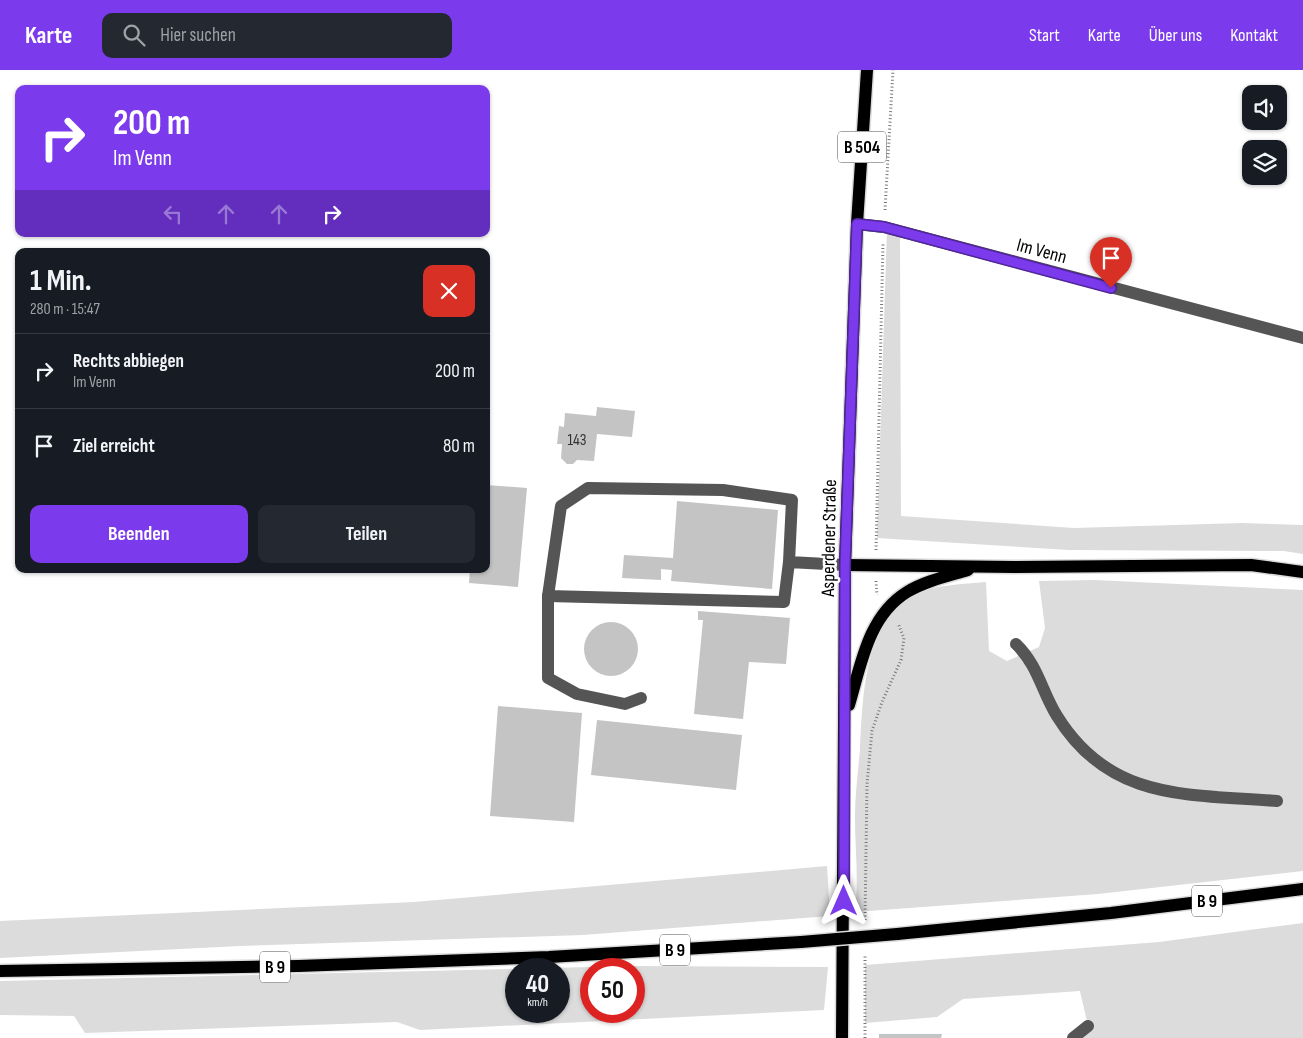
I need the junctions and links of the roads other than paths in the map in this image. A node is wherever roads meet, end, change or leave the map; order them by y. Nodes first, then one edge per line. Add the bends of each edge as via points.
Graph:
1 (868, 70) edge
2 (857, 224) junction
3 (1303, 338) edge
4 (789, 562) junction
5 (845, 565) junction
6 (980, 566) junction
7 (1303, 572) edge
8 (548, 596) junction
9 (1016, 644) dead end
10 (641, 698) dead end
11 (845, 721) junction
12 (1277, 801) dead end
13 (1303, 888) edge
14 (0, 971) edge
15 (1088, 1026) dead end
16 (842, 1038) edge
17 (1073, 1038) edge

1 - 2 main road, Asperdener Straße / B 504
2 - 3 lane, Im Venn via 884,227
2 - 5 main road, Asperdener Straße / B 504
4 - 5 lane
4 - 8 lane via 784,602
4 - 8 lane via 792,500 723,490 588,488 561,506
5 - 6 main road
5 - 11 main road, Asperdener Straße
6 - 7 main road via 1251,565
6 - 11 main road via 906,592 886,610 875,624 866,648
8 - 10 lane via 548,678 577,694 625,704
9 - 12 lane via 1027,654 1041,679 1056,716 1087,755 1128,781 1163,792
11 - 16 main road, Asperdener Straße
13 - 14 main road, B 9, bridge via 1111,913 801,942 549,957 298,966
15 - 17 lane

